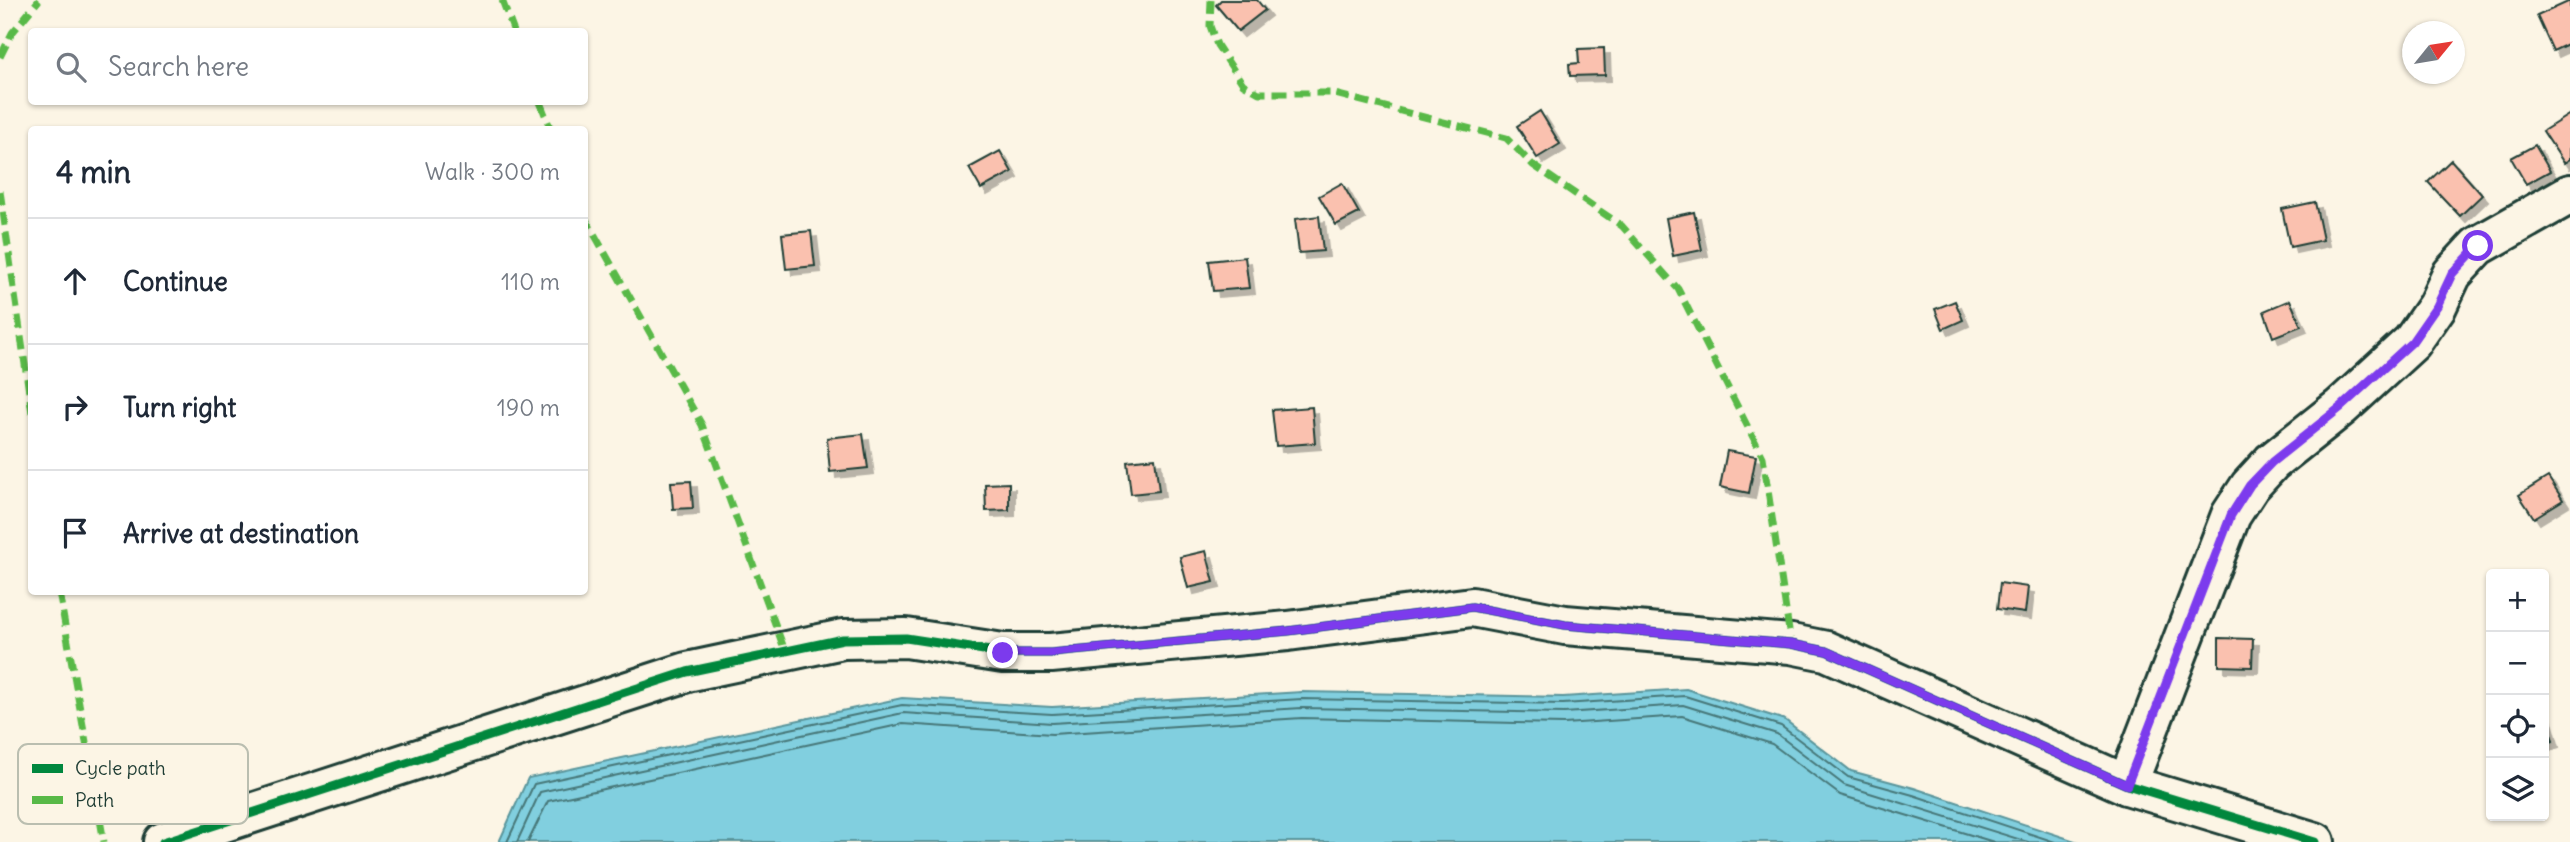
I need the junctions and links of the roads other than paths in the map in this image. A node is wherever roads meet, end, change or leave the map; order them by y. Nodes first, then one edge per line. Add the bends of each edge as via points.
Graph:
1 (2570, 194) edge
2 (2127, 785) junction
3 (248, 814) edge
4 (218, 824) edge
5 (163, 842) edge
6 (2315, 842) edge

1 - 2 street via 2478,246 2452,274 2437,306 2398,358 2250,485 2231,515
2 - 3 street via 1826,651 1565,625 1472,607 1288,631 1051,653 1003,653 906,638 843,639 687,672
2 - 6 street
4 - 5 street

